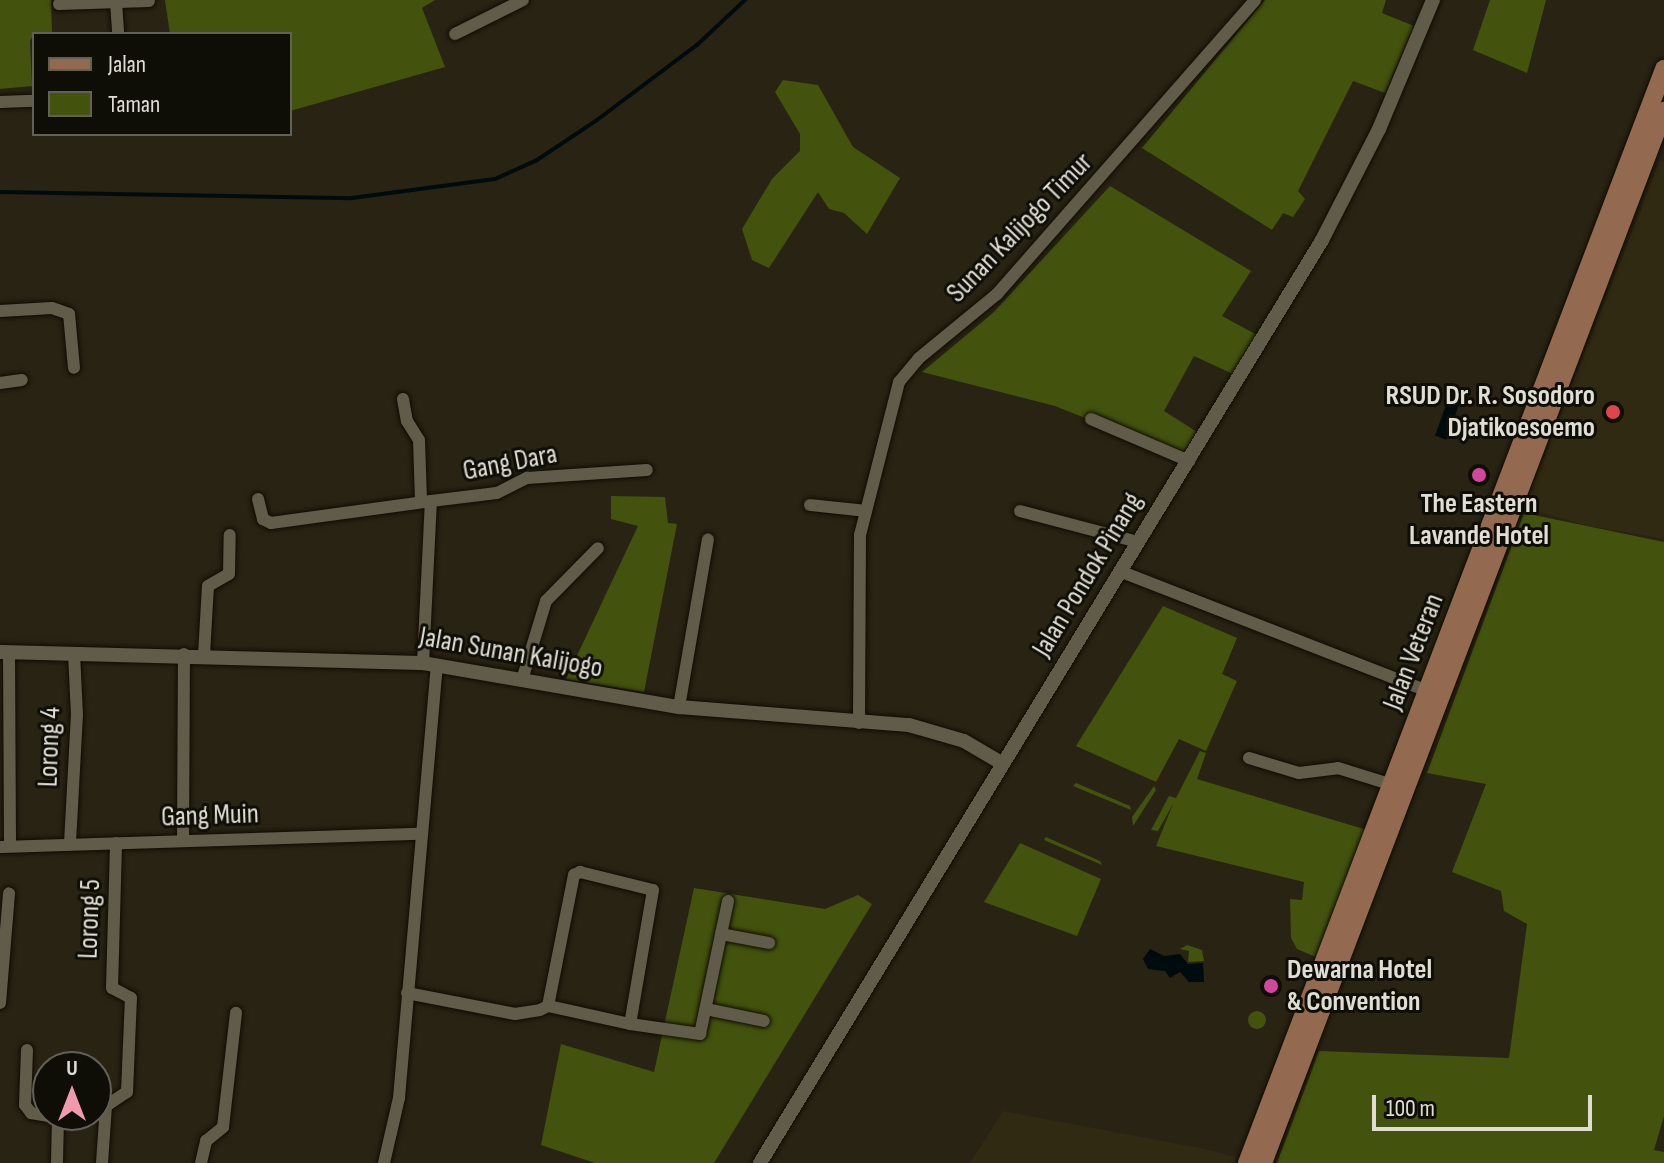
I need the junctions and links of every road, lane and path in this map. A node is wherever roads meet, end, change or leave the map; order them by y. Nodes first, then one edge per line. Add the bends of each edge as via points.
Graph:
1 (523, 0) edge
2 (1255, 0) edge
3 (1433, 0) edge
4 (149, 1) edge
5 (116, 2) edge
6 (59, 4) dead end
7 (118, 32) edge
8 (455, 34) dead end
9 (1664, 69) edge
10 (32, 101) edge
11 (0, 102) edge
12 (1664, 111) edge
13 (0, 311) edge
14 (74, 368) dead end
15 (22, 380) dead end
16 (0, 383) edge
17 (403, 399) dead end
18 (1091, 419) dead end
19 (1189, 461) junction
20 (647, 470) dead end
21 (258, 499) dead end
22 (426, 501) junction
23 (810, 505) dead end
24 (866, 511) junction
25 (1020, 511) dead end
26 (230, 535) dead end
27 (708, 539) dead end
28 (1138, 542) junction
29 (598, 548) dead end
30 (1122, 572) junction
31 (5, 652) edge
32 (74, 653) junction
33 (184, 654) junction
34 (204, 655) junction
35 (430, 664) junction
36 (522, 680) junction
37 (1427, 691) junction
38 (679, 707) junction
39 (859, 723) junction
40 (1249, 758) dead end
41 (1003, 764) junction
42 (1393, 785) junction
43 (421, 834) junction
44 (183, 841) junction
45 (70, 843) junction
46 (116, 843) junction
47 (5, 846) edge
48 (9, 893) dead end
49 (728, 901) dead end
50 (721, 934) junction
51 (769, 943) dead end
52 (407, 993) junction
53 (0, 1003) edge
54 (548, 1006) junction
55 (706, 1009) junction
56 (236, 1013) dead end
57 (764, 1021) dead end
58 (630, 1024) junction
59 (27, 1050) dead end
60 (57, 1163) edge
61 (102, 1163) edge
62 (201, 1163) edge
63 (384, 1163) edge
64 (760, 1163) edge
65 (1247, 1163) edge
66 (1263, 1163) edge

1 - 8 street
2 - 24 street, Sunan Kalijogo Timur via 997,294 908,369 899,382
3 - 19 street, Jalan Pondok Pinang via 1379,129 1322,240
4 - 5 street
5 - 6 street
5 - 7 street
9 - 37 main road, Jalan Veteran
10 - 11 street
12 - 66 main road, Jalan Veteran
13 - 14 street via 52,308 69,314
15 - 16 street
17 - 22 street via 407,421 419,440
18 - 19 street
19 - 28 street, Jalan Pondok Pinang
20 - 22 street, Gang Dara via 527,478 497,493
21 - 22 street, Gang Dara via 263,519 271,523
22 - 35 street, Gang Dara
23 - 24 street
24 - 39 street, Sunan Kalijogo Timur via 859,562
25 - 28 street
26 - 34 street via 229,574 208,586
27 - 38 street
28 - 30 street, Jalan Pondok Pinang
29 - 36 street via 546,601
30 - 37 street
30 - 41 street, Jalan Pondok Pinang
31 - 32 street, Jalan Sunan Kalijogo
31 - 47 street
32 - 33 street, Jalan Sunan Kalijogo
32 - 45 street, Lorong 4 via 77,715
33 - 34 street, Jalan Sunan Kalijogo
33 - 44 street
34 - 35 street, Jalan Sunan Kalijogo
35 - 36 street, Jalan Sunan Kalijogo
35 - 43 street, Gang Dara
36 - 38 street, Jalan Sunan Kalijogo
37 - 42 main road, Jalan Veteran
38 - 39 street, Jalan Sunan Kalijogo
39 - 41 street, Jalan Sunan Kalijogo via 944,733
40 - 42 street via 1299,773 1338,768
41 - 64 street, Jalan Pondok Pinang
42 - 65 main road, Jalan Veteran
43 - 44 street, Gang Muin
43 - 52 street, Gang Dara
44 - 46 street, Gang Muin
45 - 46 street, Gang Muin
45 - 47 street, Gang Muin
46 - 61 street, Lorong 5 via 112,988 131,998 128,1076 125,1096 106,1106
48 - 53 street
49 - 50 street
50 - 51 street
50 - 55 street
52 - 54 street via 515,1014
52 - 63 street, Gang Dara via 399,1098
54 - 58 street
54 - 58 street via 574,875 643,884 655,894
55 - 57 street
55 - 58 street via 697,1036
56 - 62 street via 223,1127 206,1141
59 - 60 street via 25,1105 31,1113 58,1118

